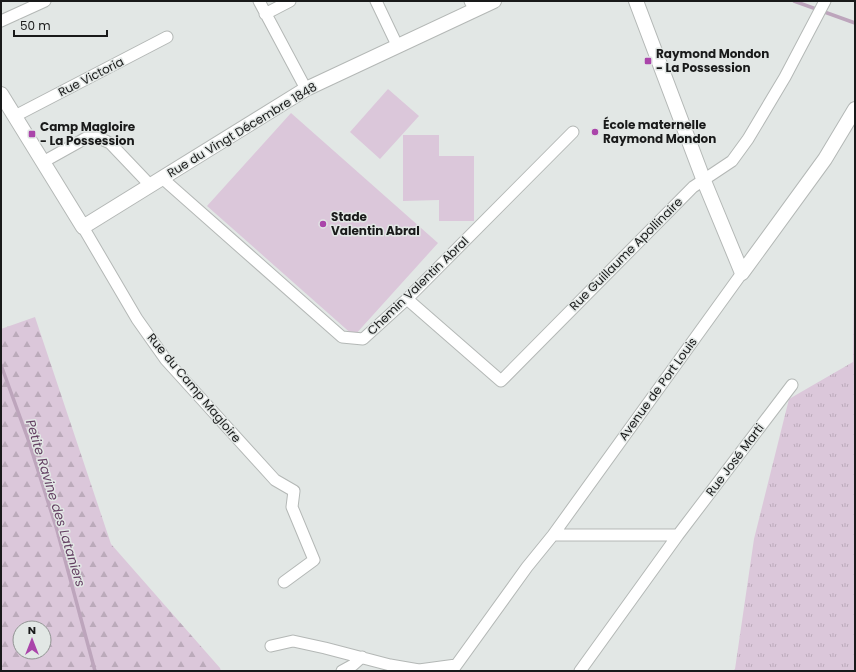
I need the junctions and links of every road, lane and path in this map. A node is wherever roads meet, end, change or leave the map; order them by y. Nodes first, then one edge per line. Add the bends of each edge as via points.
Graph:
1 (45, 1) edge
2 (259, 1) edge
3 (290, 1) edge
4 (376, 1) edge
5 (494, 1) edge
6 (636, 1) edge
7 (824, 3) edge
8 (473, 5) edge
9 (265, 14) junction
10 (1, 21) edge
11 (167, 37) dead end
12 (397, 45) junction
13 (306, 89) junction
14 (1, 94) edge
15 (855, 109) edge
16 (15, 116) junction
17 (573, 132) dead end
18 (43, 162) junction
19 (704, 181) junction
20 (156, 182) junction
21 (82, 228) junction
22 (742, 273) junction
23 (407, 300) junction
24 (792, 386) dead end
25 (553, 535) junction
26 (678, 535) junction
27 (284, 582) dead end
28 (271, 646) dead end
29 (362, 657) junction
30 (454, 668) edge
31 (342, 671) edge
32 (580, 671) edge

1 - 10 street
2 - 9 street
3 - 9 street
4 - 12 street
5 - 8 street, Rue du Vingt Décembre 1848
6 - 19 street
7 - 19 street, Rue Guillaume Apollinaire via 785,77 748,139 732,161
8 - 12 street, Rue du Vingt Décembre 1848
9 - 13 street
11 - 16 street, Rue Victoria
12 - 13 street, Rue du Vingt Décembre 1848
13 - 20 street, Rue du Vingt Décembre 1848
14 - 16 street, Rue du Camp Magloire
15 - 22 street, Avenue de Port Louis via 825,159
16 - 18 street, Rue du Camp Magloire
17 - 23 street, Chemin Valentin Abral
18 - 20 street, Chemin Valentin Abral via 86,138 99,138 110,143
18 - 21 street, Rue du Camp Magloire
19 - 22 street
19 - 23 street, Rue Guillaume Apollinaire via 693,187 501,381
20 - 21 street, Rue du Vingt Décembre 1848
20 - 23 street, Chemin Valentin Abral via 342,337 363,339
21 - 27 street, Rue du Camp Magloire via 136,319 166,360 275,480 294,490 292,507 314,560
22 - 25 street, Avenue de Port Louis
24 - 26 street, Rue José Marti
25 - 26 street
25 - 30 street, Avenue de Port Louis
26 - 32 street, Rue José Marti
28 - 29 street, Avenue de Port Louis via 293,640
29 - 30 street, Avenue de Port Louis via 419,670
29 - 31 street

